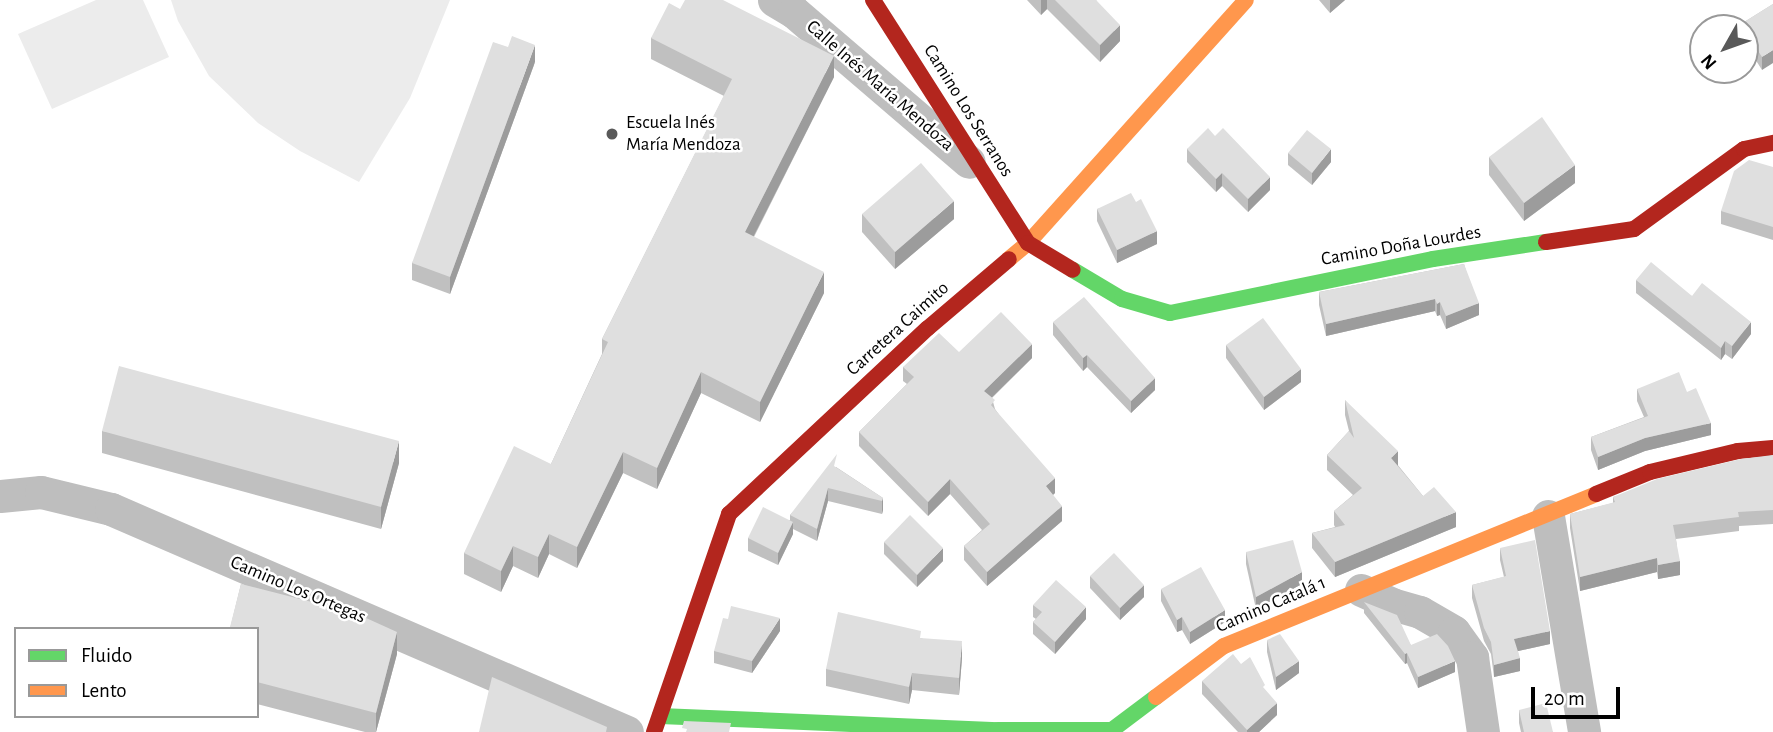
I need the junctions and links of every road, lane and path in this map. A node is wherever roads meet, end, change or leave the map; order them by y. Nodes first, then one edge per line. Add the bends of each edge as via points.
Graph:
1 (774, 0) edge
2 (873, 0) edge
3 (1246, 0) edge
4 (1773, 143) edge
5 (984, 175) junction
6 (1028, 243) junction
7 (1773, 448) edge
8 (0, 496) edge
9 (1548, 516) junction
10 (1361, 590) junction
11 (660, 716) junction
12 (1113, 731) edge
13 (627, 732) edge
14 (654, 732) edge
15 (1483, 732) edge
16 (1584, 732) edge

1 - 5 street, Calle Inés María Mendoza via 794,12
2 - 5 street, Camino Los Serranos
3 - 6 street, Carretera Caimito
4 - 6 street, Camino Doña Lourdes via 1744,149 1634,229 1433,259 1170,313 1122,299
5 - 6 street, Camino Los Serranos
6 - 11 street, Carretera Caimito via 928,328 729,514
7 - 9 street, Camino Catalá 1 via 1738,451 1650,472
8 - 13 street, Camino Los Ortegas via 41,492 111,509
9 - 10 street, Camino Catalá 1
9 - 16 street
10 - 12 street, Camino Catalá 1 via 1224,646
10 - 15 street via 1420,612 1454,632 1472,657
11 - 12 street, Camino Catalá 1
11 - 14 street, Carretera Caimito

